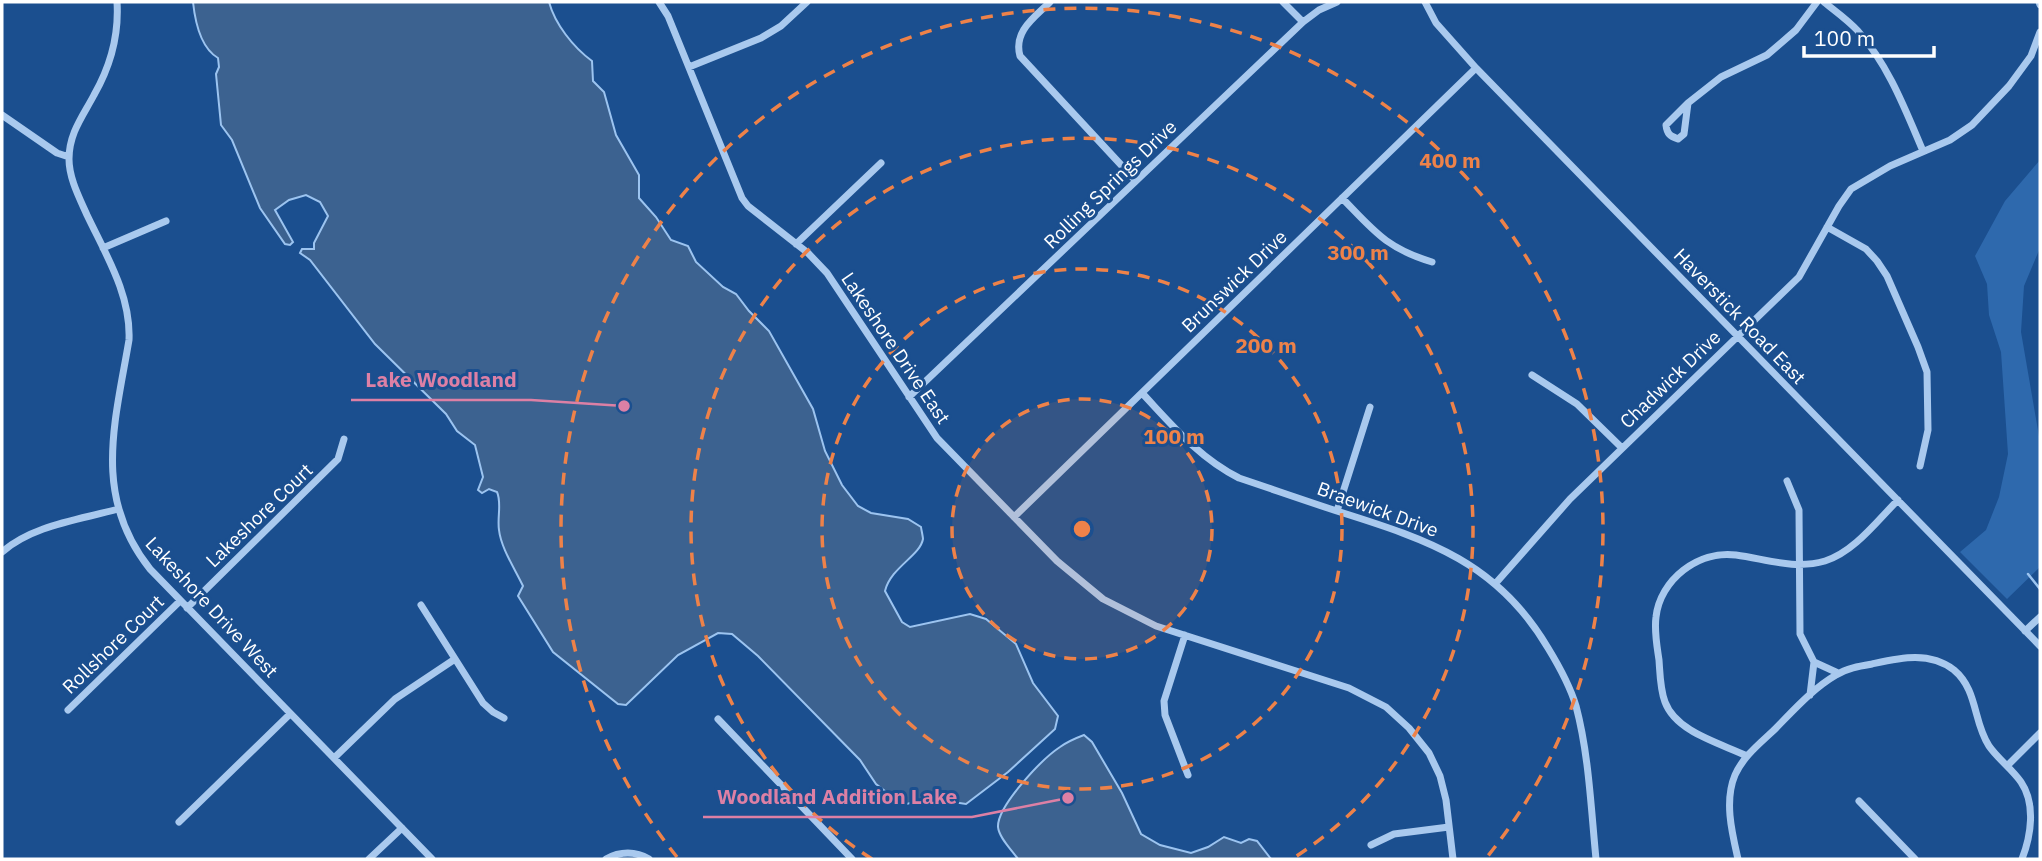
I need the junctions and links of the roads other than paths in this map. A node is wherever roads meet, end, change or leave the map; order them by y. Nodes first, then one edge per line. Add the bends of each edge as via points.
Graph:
1 (117, 2) edge
2 (659, 2) edge
3 (807, 2) edge
4 (1050, 2) edge
5 (1283, 2) edge
6 (1337, 2) edge
7 (1425, 2) edge
8 (1817, 2) edge
9 (1824, 2) edge
10 (1303, 22) junction
11 (2040, 32) edge
12 (688, 67) junction
13 (1476, 68) junction
14 (1688, 103) junction
15 (2, 115) edge
16 (1923, 151) junction
17 (69, 157) junction
18 (881, 163) dead end
19 (1136, 181) junction
20 (1342, 198) junction
21 (166, 221) dead end
22 (1827, 227) junction
23 (796, 244) junction
24 (103, 248) junction
25 (1432, 262) dead end
26 (1738, 335) junction
27 (1532, 375) dead end
28 (1142, 393) junction
29 (909, 397) junction
30 (1370, 407) dead end
31 (344, 439) dead end
32 (1621, 447) junction
33 (1920, 466) dead end
34 (1787, 481) dead end
35 (1898, 500) junction
36 (118, 509) junction
37 (1336, 511) junction
38 (1014, 517) junction
39 (2, 552) edge
40 (1799, 565) junction
41 (1495, 584) junction
42 (180, 601) junction
43 (421, 605) dead end
44 (187, 608) junction
45 (2040, 617) edge
46 (2025, 631) junction
47 (1185, 635) junction
48 (2039, 641) edge
49 (454, 659) junction
50 (1814, 662) junction
51 (1838, 673) junction
52 (1810, 695) junction
53 (68, 710) dead end
54 (290, 714) junction
55 (504, 718) dead end
56 (718, 719) dead end
57 (2040, 733) edge
58 (1747, 756) junction
59 (334, 758) junction
60 (2007, 765) junction
61 (1188, 775) dead end
62 (1859, 801) dead end
63 (179, 822) dead end
64 (1450, 827) junction
65 (402, 828) junction
66 (1371, 845) dead end
67 (369, 859) edge
68 (432, 859) edge
69 (606, 859) edge
70 (649, 859) edge
71 (852, 859) edge
72 (1453, 859) edge
73 (1597, 859) edge
74 (1738, 859) edge
75 (1915, 859) edge
76 (2022, 859) edge

1 - 17 street, Lakeshore Drive West via 111,54 74,130
2 - 12 street, Lakeshore Drive East
3 - 12 street via 761,38
4 - 19 street via 1021,32 1020,56
5 - 10 street
6 - 10 street, Rolling Springs Drive
7 - 13 street, Haverstick Road East via 1436,23
8 - 14 street via 1796,30 1767,55 1721,77
9 - 16 street via 1857,29 1876,54 1898,91
10 - 19 street, Rolling Springs Drive
11 - 16 street, Chadwick Drive via 2031,56 1987,111 1950,140
12 - 23 street, Lakeshore Drive East via 742,198
13 - 20 street, Brunswick Drive
13 - 26 street, Haverstick Road East
14 - 14 street via 1666,125 1667,132 1678,139 1684,134
15 - 17 street
16 - 22 street, Chadwick Drive via 1852,189
17 - 24 street, Lakeshore Drive West via 78,196
18 - 23 street
19 - 29 street, Rolling Springs Drive
20 - 25 street via 1395,248
20 - 28 street, Brunswick Drive
21 - 24 street
22 - 26 street, Chadwick Drive via 1799,277
22 - 33 street via 1866,249 1877,261 1918,347 1927,372 1928,430
23 - 29 street, Lakeshore Drive East via 827,273
24 - 36 street, Lakeshore Drive West via 130,324 112,443 111,473
26 - 32 street, Chadwick Drive
26 - 35 street, Haverstick Road East
27 - 32 street via 1577,404
28 - 37 street, Braewick Drive via 1219,468
28 - 38 street, Brunswick Drive
29 - 38 street, Lakeshore Drive East via 937,438
30 - 37 street
31 - 44 street, Lakeshore Court via 338,459
32 - 41 street, Chadwick Drive
34 - 40 street via 1798,510
35 - 40 street via 1848,549 1822,562
35 - 46 street, Haverstick Road East
36 - 39 street via 32,533
36 - 42 street, Lakeshore Drive West via 144,561
37 - 41 street, Braewick Drive via 1424,540
38 - 47 street, Lakeshore Drive East via 1056,561 1103,599 1133,616
40 - 50 street via 1800,634
40 - 58 street via 1733,554 1699,560 1668,585 1656,616 1661,688 1672,715 1682,725
41 - 73 street, Braewick Drive via 1534,625 1575,703
42 - 44 street, Lakeshore Drive West
42 - 53 street, Rollshore Court
43 - 49 street
44 - 54 street, Lakeshore Drive West
45 - 46 street
46 - 48 street, Haverstick Road East
47 - 61 street via 1164,701
47 - 64 street, Lakeshore Drive East via 1349,688 1386,707 1429,753 1447,800
49 - 55 street via 488,708
49 - 59 street via 395,699
50 - 51 street
50 - 52 street
51 - 52 street
51 - 60 street via 1905,656 1942,663 1965,682 1982,733
52 - 58 street
54 - 59 street, Lakeshore Drive West
54 - 63 street
56 - 71 street
57 - 60 street
58 - 74 street via 1729,796
59 - 65 street, Lakeshore Drive West
60 - 76 street via 2027,792 2030,827
62 - 75 street
64 - 66 street via 1394,834
64 - 72 street, Lakeshore Drive East
65 - 67 street
65 - 68 street, Lakeshore Drive West
69 - 70 street via 623,853

